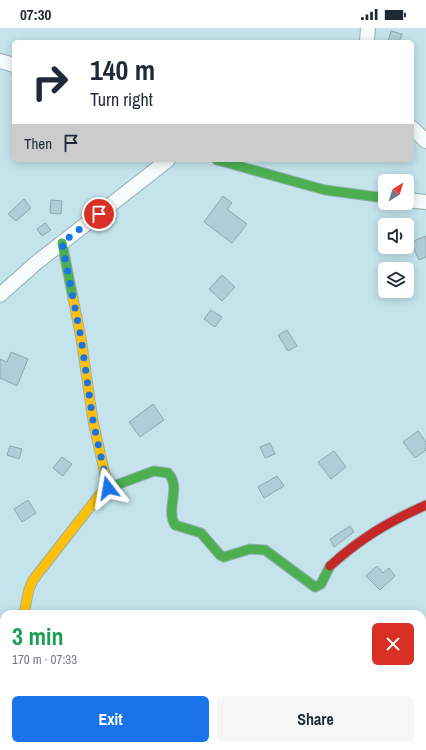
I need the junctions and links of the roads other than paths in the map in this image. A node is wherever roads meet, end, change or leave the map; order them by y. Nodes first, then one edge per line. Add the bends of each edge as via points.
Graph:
1 (368, 28) edge
2 (366, 40) edge
3 (0, 61) edge
4 (12, 64) edge
5 (414, 130) edge
6 (426, 141) edge
7 (165, 162) edge
8 (236, 163) edge
9 (378, 197) edge
10 (414, 201) edge
11 (426, 202) edge
12 (62, 243) junction
13 (0, 295) edge
14 (108, 488) junction
15 (426, 505) edge
16 (25, 610) edge

1 - 2 street
3 - 4 street
5 - 6 street
7 - 12 street
8 - 9 street via 325,190
10 - 11 street
12 - 13 street
12 - 14 street via 81,338 93,421
14 - 15 street via 153,470 167,472 172,477 175,487 170,514 175,525 201,534 224,557 260,547 315,587 321,584 329,567 349,549 389,522
14 - 16 street via 101,493 33,580

